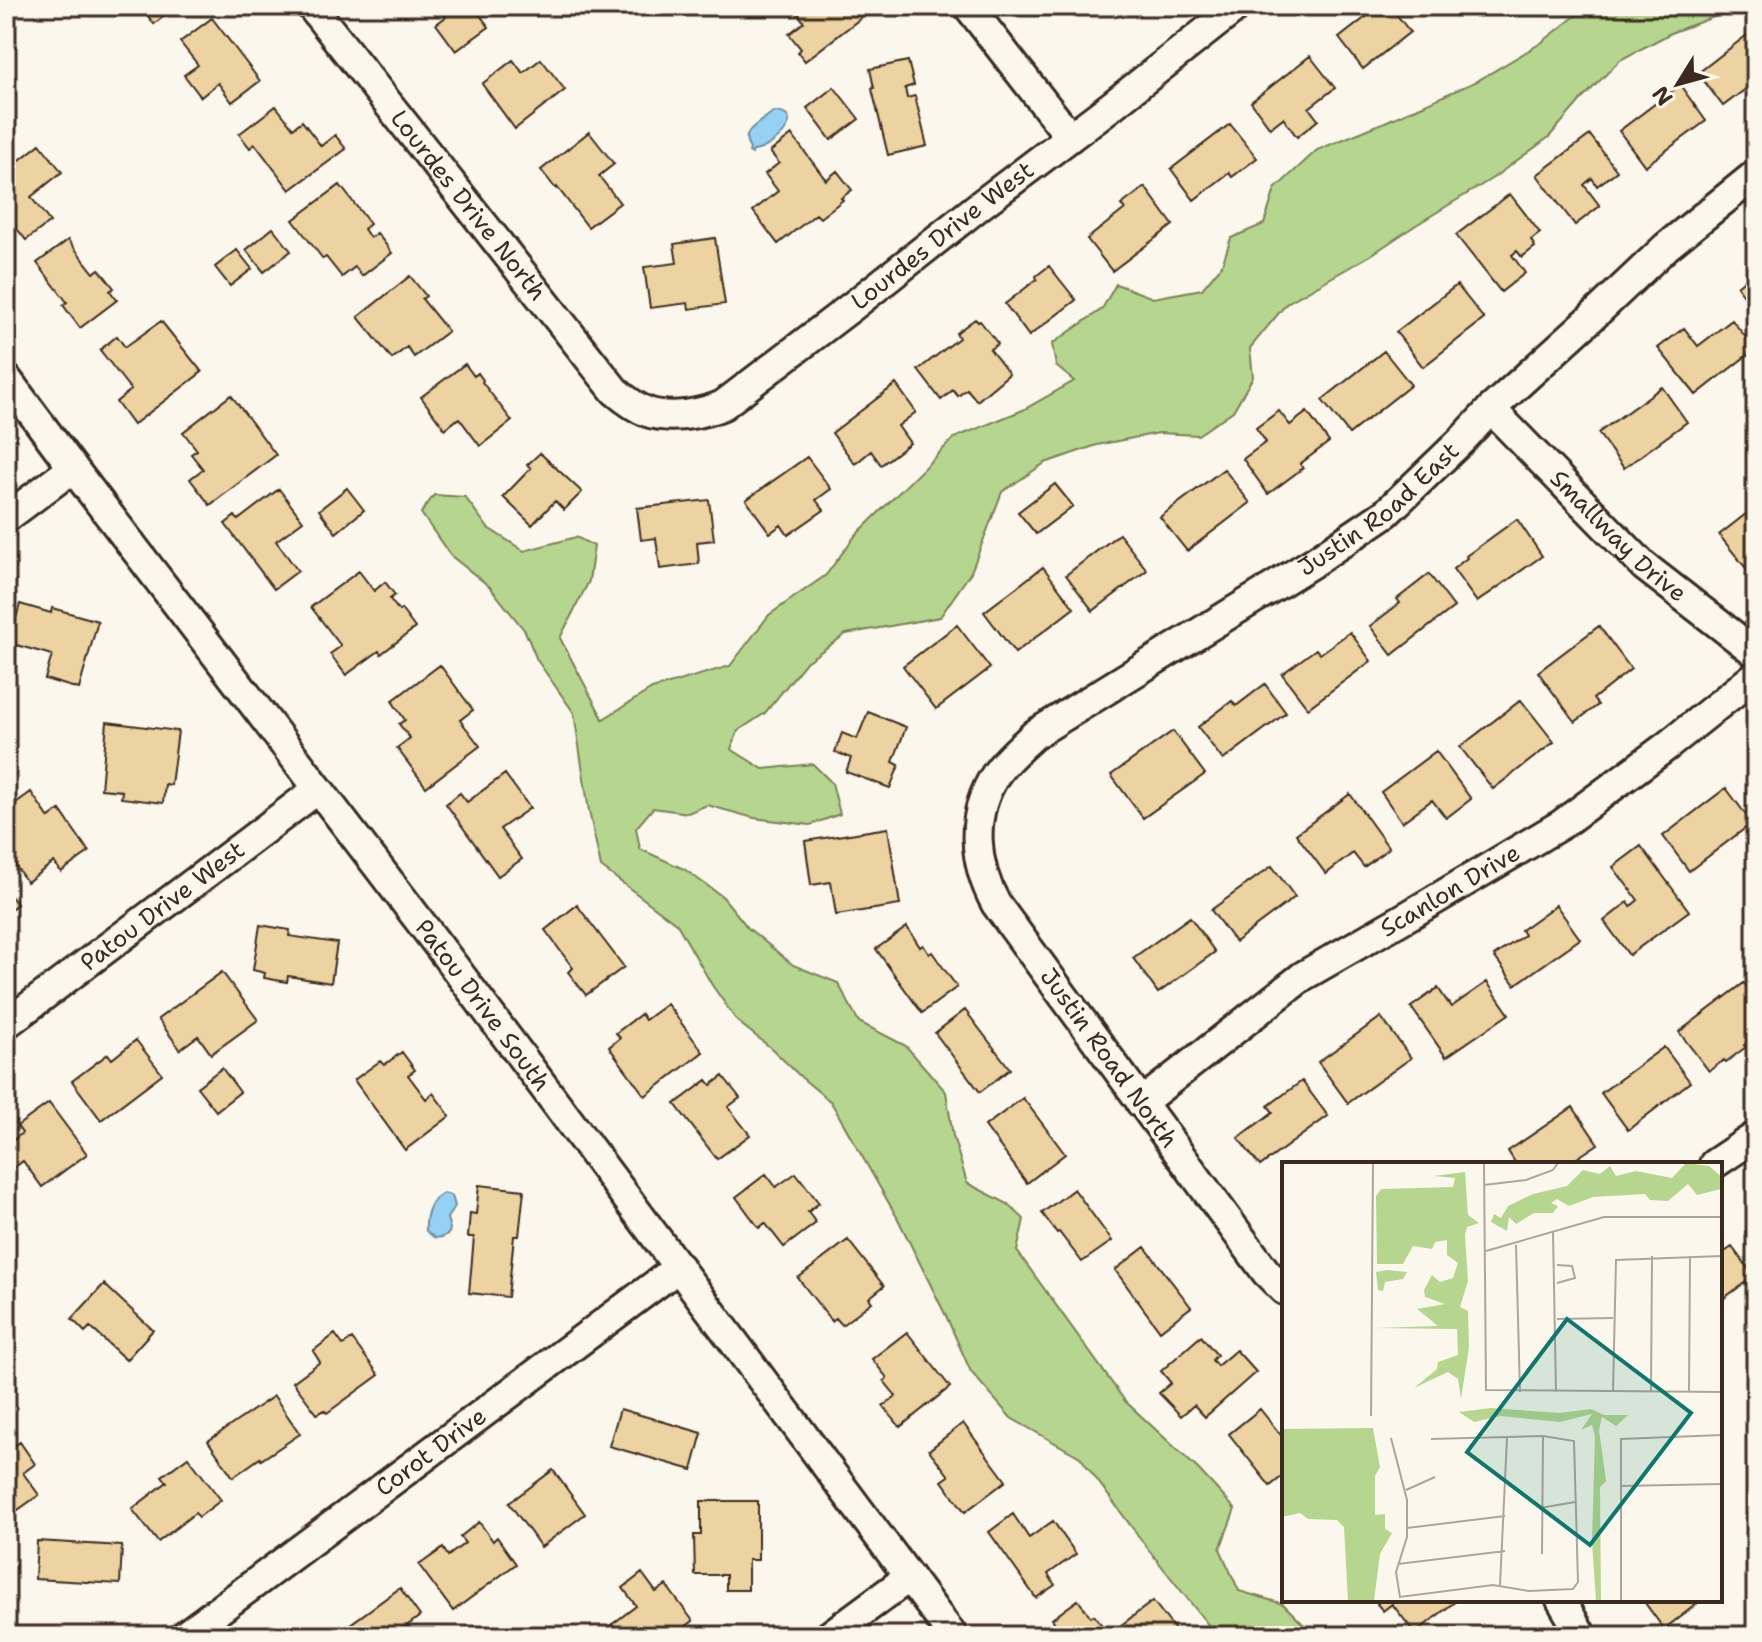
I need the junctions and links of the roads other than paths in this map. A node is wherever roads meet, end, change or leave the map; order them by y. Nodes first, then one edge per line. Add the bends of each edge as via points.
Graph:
1 (311, 6) edge
2 (968, 6) edge
3 (1238, 6) edge
4 (1070, 137) junction
5 (1756, 174) edge
6 (6, 378) edge
7 (629, 403) joint
8 (1491, 409) junction
9 (73, 468) junction
10 (6, 518) edge
11 (1756, 653) edge
12 (1756, 675) edge
13 (318, 789) junction
14 (981, 807) joint
15 (6, 1024) edge
16 (1141, 1103) junction
17 (1756, 1136) edge
18 (1717, 1162) edge
19 (679, 1267) junction
20 (1282, 1288) edge
21 (909, 1577) junction
22 (1562, 1602) edge
23 (184, 1636) edge
24 (829, 1636) edge
25 (953, 1636) edge
26 (1582, 1636) edge

1 - 7 street, Lourdes Drive North
2 - 4 street
3 - 4 street, Lourdes Drive West
4 - 7 street, Lourdes Drive West via 723,405 663,417
5 - 8 street, Justin Road East via 1666,247
6 - 9 street, Patou Drive South
8 - 11 street, Smallway Drive via 1644,566
8 - 14 street, Justin Road East via 1386,513 1035,734 995,776
9 - 10 street
9 - 13 street, Patou Drive South
12 - 16 street, Scanlon Drive via 1562,824 1303,976
13 - 15 street, Patou Drive West
13 - 19 street, Patou Drive South
14 - 16 street, Justin Road North via 977,844 992,896
16 - 20 street, Justin Road North
17 - 18 street
19 - 21 street, Patou Drive South
19 - 23 street, Corot Drive
21 - 24 street
21 - 25 street, Patou Drive South
22 - 26 street

